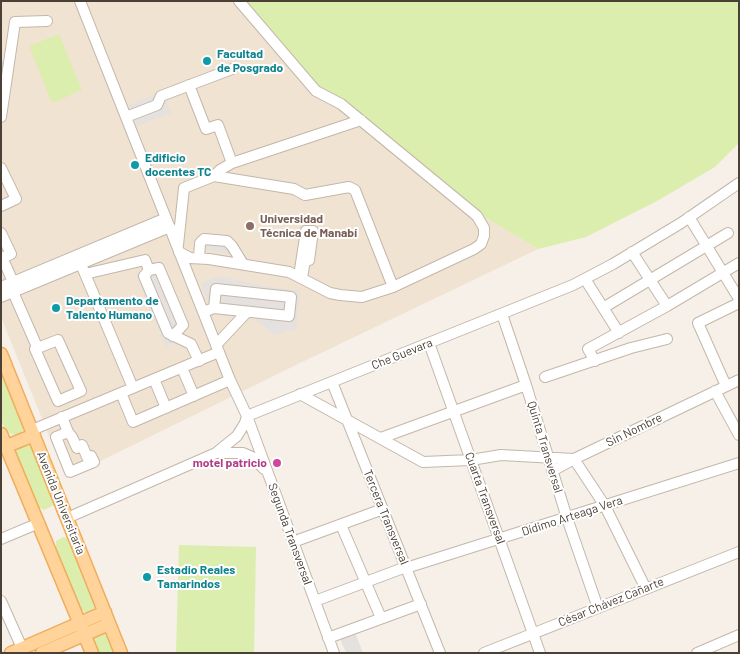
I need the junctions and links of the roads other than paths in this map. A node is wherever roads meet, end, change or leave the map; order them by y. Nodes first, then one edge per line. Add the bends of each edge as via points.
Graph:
1 (80, 1) edge
2 (238, 1) edge
3 (47, 21) dead end
4 (232, 69) dead end
5 (4, 79) edge
6 (189, 85) junction
7 (1, 116) edge
8 (126, 117) junction
9 (361, 120) junction
10 (232, 163) junction
11 (1, 168) edge
12 (214, 176) junction
13 (739, 182) edge
14 (1, 206) edge
15 (690, 217) junction
16 (168, 222) junction
17 (728, 232) dead end
18 (1, 233) edge
19 (706, 246) junction
20 (179, 250) junction
21 (632, 252) junction
22 (2, 258) edge
23 (204, 258) junction
24 (79, 260) junction
25 (739, 263) edge
26 (243, 264) junction
27 (149, 270) junction
28 (723, 272) junction
29 (85, 274) junction
30 (585, 279) junction
31 (650, 280) junction
32 (191, 281) junction
33 (1, 287) edge
34 (13, 287) junction
35 (393, 287) junction
36 (1, 297) edge
37 (739, 299) edge
38 (739, 303) edge
39 (667, 306) junction
40 (214, 308) junction
41 (603, 308) junction
42 (203, 312) junction
43 (247, 312) junction
44 (502, 314) junction
45 (619, 333) junction
46 (173, 336) junction
47 (667, 339) dead end
48 (429, 343) junction
49 (218, 348) junction
50 (38, 349) junction
51 (1, 354) edge
52 (199, 360) junction
53 (596, 360) junction
54 (182, 368) junction
55 (546, 377) dead end
56 (154, 379) junction
57 (230, 380) junction
58 (739, 380) edge
59 (332, 382) junction
60 (526, 385) junction
61 (726, 386) junction
62 (132, 388) junction
63 (716, 391) junction
64 (121, 393) junction
65 (300, 394) junction
66 (67, 396) junction
67 (194, 396) junction
68 (166, 408) junction
69 (74, 412) junction
70 (454, 412) junction
71 (247, 416) junction
72 (62, 417) junction
73 (346, 419) junction
74 (33, 432) junction
75 (68, 432) dead end
76 (1, 434) edge
77 (739, 435) edge
78 (381, 438) junction
79 (7, 446) junction
80 (216, 453) junction
81 (549, 458) junction
82 (574, 459) junction
83 (471, 460) junction
84 (739, 464) edge
85 (552, 471) junction
86 (269, 476) junction
87 (605, 506) junction
88 (383, 509) junction
89 (67, 518) junction
90 (567, 518) junction
91 (39, 523) junction
92 (341, 525) junction
93 (1, 539) edge
94 (499, 539) junction
95 (293, 542) junction
96 (739, 552) edge
97 (406, 568) junction
98 (366, 582) junction
99 (646, 589) junction
100 (1, 601) edge
101 (315, 601) junction
102 (421, 604) junction
103 (598, 608) junction
104 (107, 618) junction
105 (381, 618) junction
106 (79, 630) junction
107 (533, 633) junction
108 (739, 635) edge
109 (328, 638) junction
110 (16, 650) edge
111 (42, 653) edge
112 (92, 653) edge
113 (121, 653) edge
114 (334, 653) edge
115 (440, 653) edge
116 (484, 653) edge
117 (540, 653) edge
118 (697, 653) edge

1 - 8 street
2 - 9 street via 316,91 341,104
3 - 5 street via 15,22
4 - 6 street
5 - 7 street
6 - 8 street via 161,96 157,105
6 - 10 street via 206,130 218,125
8 - 16 street
9 - 10 street
9 - 35 street via 477,216 484,228 481,244 474,250
10 - 12 street
11 - 14 street via 16,199
12 - 20 street via 184,188
12 - 35 street via 294,189 305,195 349,187 355,190
13 - 15 street, Che Guevara
15 - 19 street
15 - 21 street, Che Guevara
16 - 20 street
16 - 24 street
17 - 19 street
18 - 22 street via 11,254
19 - 28 street
19 - 31 street
20 - 23 street via 187,257
20 - 32 street
21 - 30 street, Che Guevara
21 - 31 street
22 - 34 street
23 - 26 street
23 - 26 street via 200,243 204,239 227,241
23 - 32 street
24 - 29 street
24 - 34 street
25 - 28 street
26 - 35 street via 289,272 330,293 351,297 362,297
27 - 29 street via 145,260
27 - 46 street via 144,276 168,333
27 - 46 street via 159,268 183,326
28 - 37 street
28 - 39 street
29 - 62 street
30 - 41 street
30 - 44 street, Che Guevara
31 - 39 street
31 - 41 street
32 - 42 street
33 - 34 street
34 - 36 street
34 - 50 street
38 - 61 street via 698,323
39 - 45 street
40 - 42 street
40 - 43 street
40 - 43 street via 216,289 291,297 289,316
41 - 45 street
42 - 49 street
43 - 49 street
44 - 48 street, Che Guevara
44 - 60 street, Quinta Transversal
45 - 53 street via 588,349
46 - 52 street via 191,344
47 - 53 street
48 - 59 street, Che Guevara
48 - 70 street, Cuarta Transversal
49 - 52 street
49 - 57 street
50 - 66 street via 58,401
50 - 66 street via 58,340 81,391
51 - 74 main road, Avenida Universitaria
52 - 54 street
53 - 55 street
54 - 56 street
54 - 67 street
56 - 62 street
56 - 68 street
57 - 67 street
57 - 71 street
58 - 61 street, Sin Nombre
59 - 65 street, Che Guevara
59 - 73 street, Tercera Transversal
60 - 70 street
60 - 81 street, Quinta Transversal
61 - 63 street, Sin Nombre
62 - 64 street
63 - 77 street
63 - 82 street, Sin Nombre
64 - 68 street via 134,422
64 - 69 street
65 - 71 street, Che Guevara
65 - 73 street
66 - 69 street
67 - 68 street
69 - 72 street
70 - 78 street
70 - 83 street, Cuarta Transversal
71 - 80 street via 237,436
71 - 86 street, Segunda Transversal
72 - 74 street
72 - 75 street
73 - 78 street
73 - 88 street, Tercera Transversal
74 - 79 main road
74 - 89 main road, Avenida Universitaria
76 - 79 main road
78 - 83 street via 423,462
79 - 91 main road
80 - 86 street via 243,453 252,457
80 - 89 street
81 - 82 street
81 - 83 street via 501,455
81 - 85 street, Quinta Transversal
82 - 85 street, Sin Nombre
82 - 87 street
83 - 94 street, Cuarta Transversal
84 - 87 street, Dídimo Arteaga Vera
85 - 90 street, Quinta Transversal
86 - 95 street, Segunda Transversal
87 - 90 street, Dídimo Arteaga Vera
87 - 99 street
88 - 92 street
88 - 97 street, Tercera Transversal
89 - 104 main road, Avenida Universitaria
90 - 94 street, Dídimo Arteaga Vera
90 - 103 street, Quinta Transversal
91 - 93 street
91 - 106 main road
92 - 95 street
92 - 98 street
94 - 97 street, Dídimo Arteaga Vera
94 - 107 street, Cuarta Transversal
95 - 101 street, Segunda Transversal
96 - 99 street, César Chávez Cañarte
97 - 98 street, Dídimo Arteaga Vera
97 - 102 street, Tercera Transversal
98 - 101 street, Dídimo Arteaga Vera
98 - 105 street
99 - 103 street, César Chávez Cañarte
100 - 110 street
101 - 109 street, Segunda Transversal
102 - 105 street
102 - 115 street, Tercera Transversal
103 - 107 street, César Chávez Cañarte
104 - 106 main road
104 - 113 main road, Avenida Universitaria
105 - 109 street
106 - 110 main road
106 - 111 main road
106 - 112 main road
107 - 116 street, César Chávez Cañarte
107 - 117 street, Cuarta Transversal
108 - 118 street
109 - 114 street, Segunda Transversal

